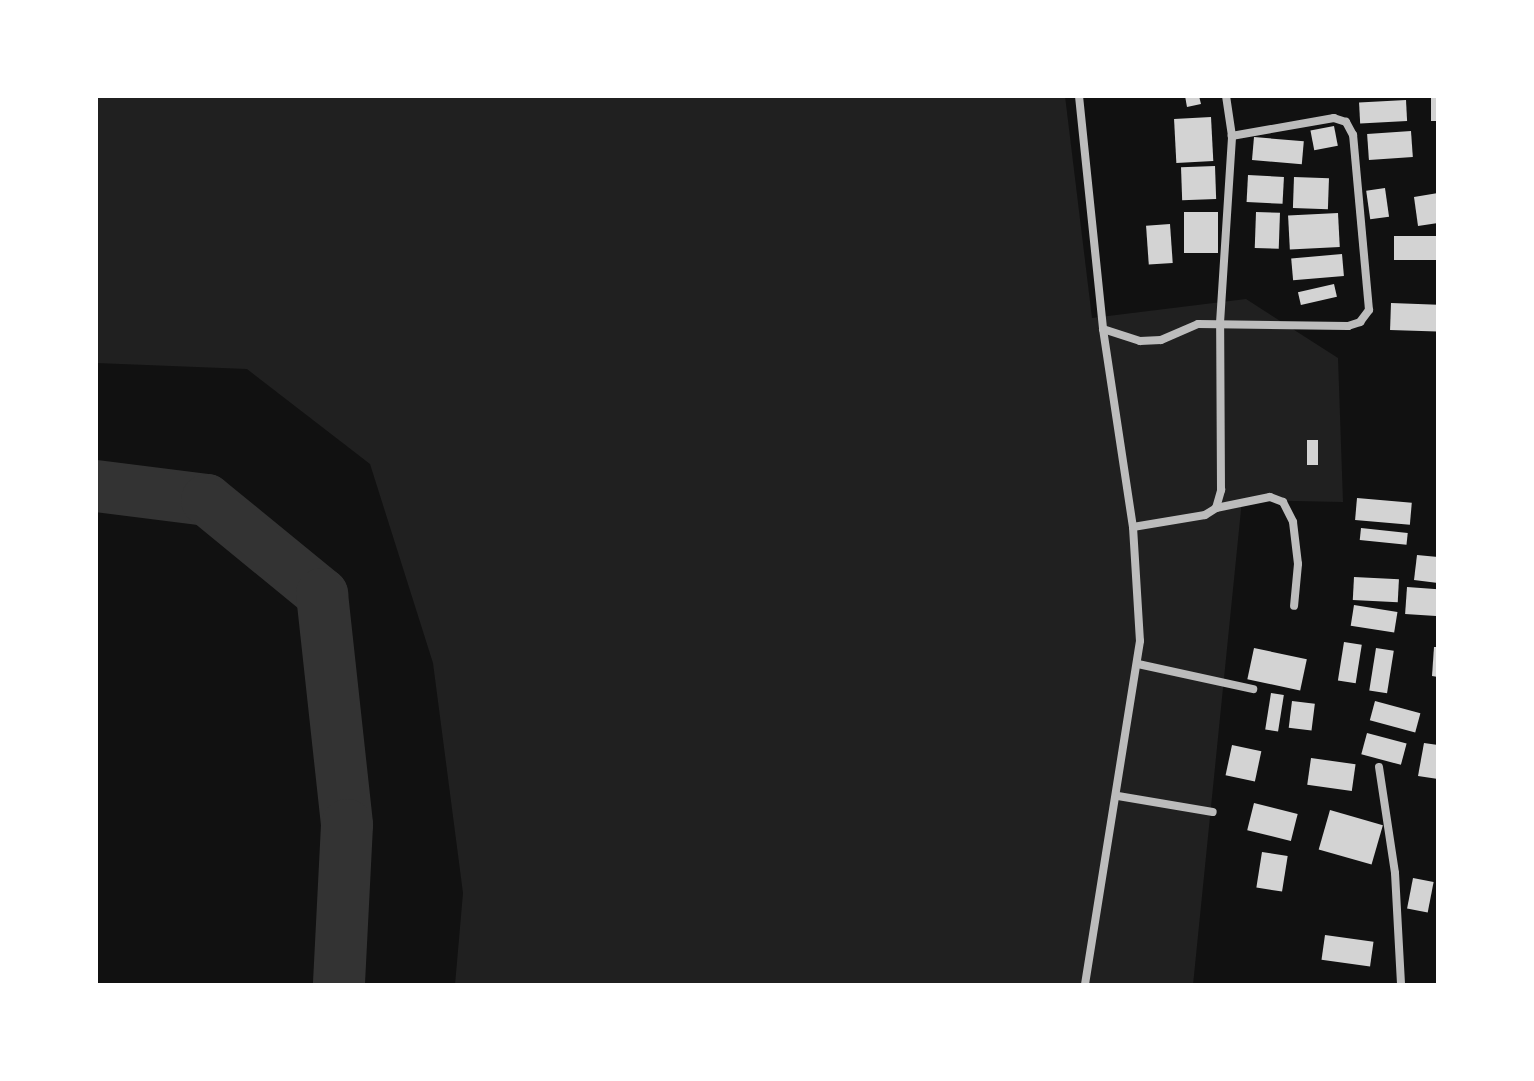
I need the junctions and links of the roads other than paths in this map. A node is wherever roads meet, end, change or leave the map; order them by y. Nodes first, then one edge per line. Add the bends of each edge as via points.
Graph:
1 (1079, 96) edge
2 (1226, 96) edge
3 (1232, 136) junction
4 (1220, 323) junction
5 (1103, 329) junction
6 (1216, 508) junction
7 (1133, 527) junction
8 (1294, 606) dead end
9 (1138, 664) junction
10 (1253, 689) dead end
11 (1379, 767) dead end
12 (1118, 796) junction
13 (1213, 812) dead end
14 (1085, 985) edge
15 (1401, 985) edge

1 - 5 street
2 - 3 street
3 - 4 street
3 - 4 street via 1334,118 1346,122 1353,135 1369,310 1360,322 1348,326
4 - 5 street via 1198,324 1161,340 1140,341
4 - 6 street via 1221,490
5 - 7 street
6 - 7 street
6 - 8 street via 1270,497 1283,502 1293,522 1298,564
7 - 9 street via 1140,595
9 - 10 street
9 - 12 street
11 - 15 street via 1395,873
12 - 13 street
12 - 14 street

